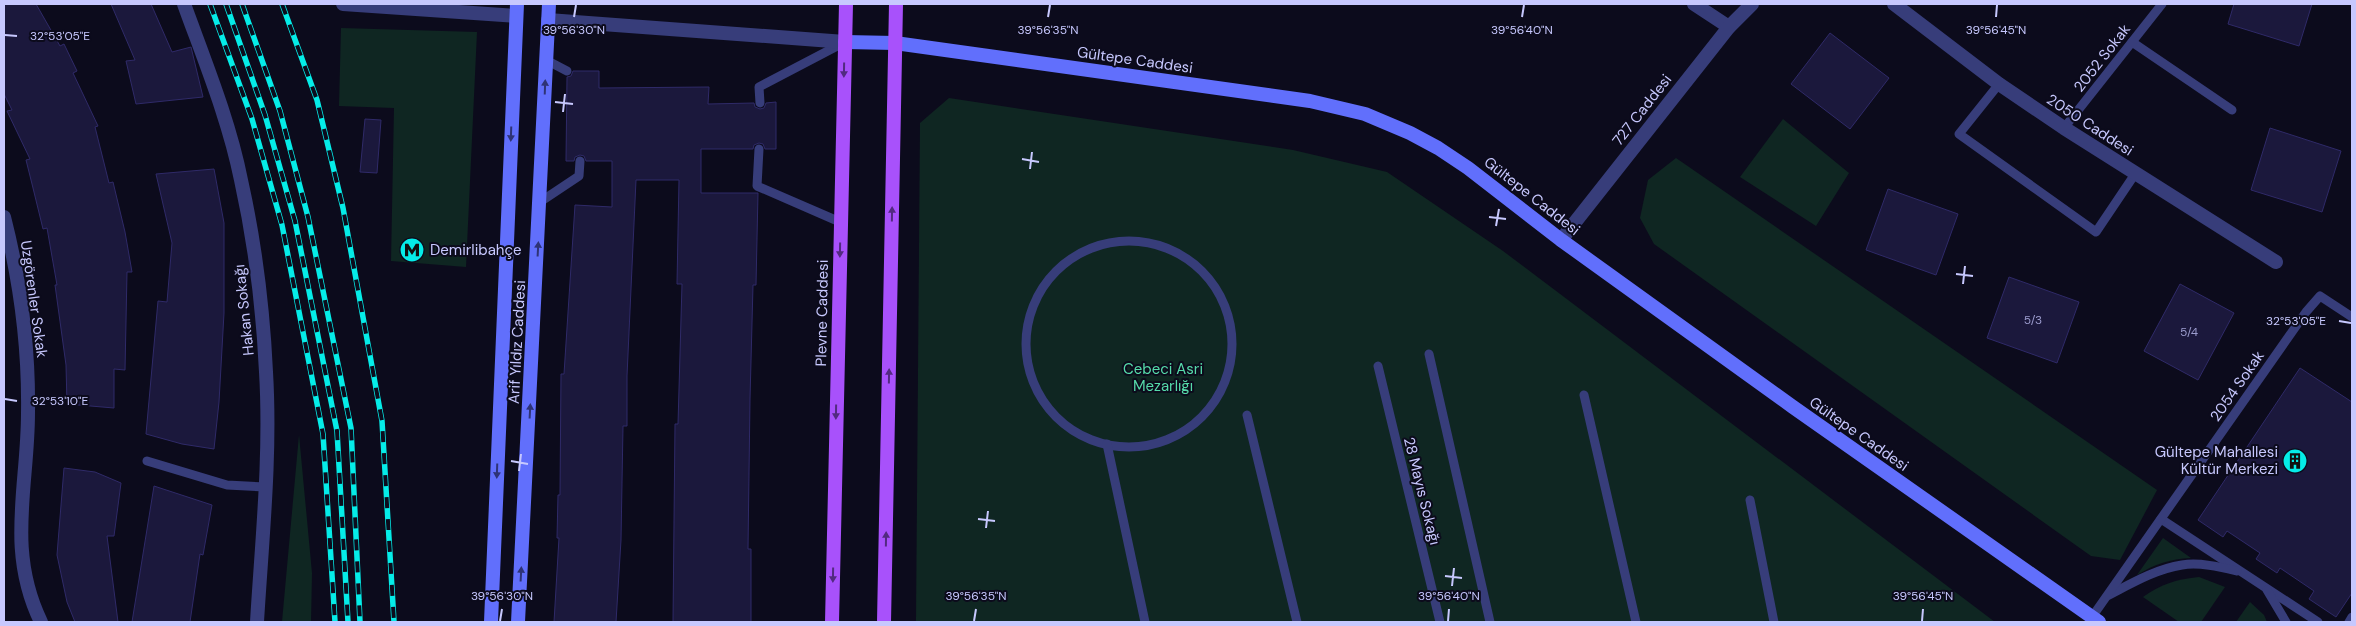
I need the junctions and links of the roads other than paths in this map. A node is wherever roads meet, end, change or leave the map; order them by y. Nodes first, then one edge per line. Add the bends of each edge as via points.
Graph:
1 (184, 4) edge
2 (343, 4) edge
3 (549, 4) edge
4 (846, 4) edge
5 (896, 4) edge
6 (1694, 4) edge
7 (1752, 4) edge
8 (1894, 4) edge
9 (2162, 4) edge
10 (517, 10) edge
11 (548, 20) junction
12 (1729, 27) junction
13 (845, 42) junction
14 (2132, 42) junction
15 (895, 43) junction
16 (546, 60) junction
17 (567, 71) dead end
18 (1999, 84) junction
19 (760, 103) dead end
20 (2232, 110) dead end
21 (2064, 128) junction
22 (759, 149) dead end
23 (580, 161) dead end
24 (2135, 174) junction
25 (540, 202) junction
26 (4, 217) edge
27 (840, 222) junction
28 (1561, 240) junction
29 (2276, 262) dead end
30 (2352, 317) edge
31 (1429, 354) dead end
32 (1378, 366) dead end
33 (1584, 394) dead end
34 (1247, 415) dead end
35 (1106, 444) junction
36 (147, 461) dead end
37 (266, 487) junction
38 (1750, 500) dead end
39 (2161, 519) junction
40 (2242, 572) junction
41 (2265, 587) junction
42 (2107, 596) junction
43 (2352, 617) edge
44 (36, 619) edge
45 (2095, 620) edge
46 (256, 622) edge
47 (491, 622) edge
48 (518, 622) edge
49 (832, 622) edge
50 (884, 622) edge
51 (1145, 622) edge
52 (1297, 622) edge
53 (1440, 622) edge
54 (1490, 622) edge
55 (1636, 622) edge
56 (1774, 622) edge
57 (2286, 622) edge
58 (2318, 622) edge
59 (2349, 622) edge

1 - 37 street, Hakan Sokağı via 216,92 241,179 258,271 266,373
2 - 10 street
3 - 11 main road, Arif Yıldız Caddesi
4 - 13 main road, Plevne Caddesi
5 - 15 main road
6 - 12 street
7 - 12 street, 727 Caddesi
8 - 18 street, 2050 Caddesi
9 - 14 lane, 2052 Sokak
10 -> 47 main road, Arif Yıldız Caddesi
11 - 13 street
11 - 16 main road, Arif Yıldız Caddesi
12 - 28 street, 727 Caddesi
13 - 15 main road, Gültepe Caddesi
13 - 19 lane via 759,88
13 -> 27 main road, Plevne Caddesi
14 - 20 lane
14 - 21 lane, 2052 Sokak
15 - 28 main road, Gültepe Caddesi via 1310,102 1365,114 1438,148
50 -> 15 main road
16 - 17 lane
25 -> 16 main road, Arif Yıldız Caddesi
18 - 21 street, 2050 Caddesi
18 - 24 lane via 1959,134 2096,232
21 - 24 street, 2050 Caddesi
22 - 27 lane via 757,186
23 - 25 lane via 579,176
24 - 29 street, 2050 Caddesi
48 -> 25 main road, Arif Yıldız Caddesi
26 - 44 street, Uzgörenler Sokak via 25,339 28,414 20,523 22,566
27 -> 49 main road, Plevne Caddesi
28 - 45 main road, Gültepe Caddesi
30 - 39 lane, 2054 Sokak via 2320,296
31 - 54 lane
32 - 53 lane, 28 Mayıs Sokağı
33 - 55 lane
34 - 52 lane
35 - 35 lane via 1085,438 1057,419 1038,393 1027,361 1027,328 1037,296 1056,270 1084,250 1117,240 1153,242 1185,256 1211,280 1224,304 1233,347 1226,381 1208,412 1180,434 1149,446 1116,447
35 - 51 lane
36 - 37 lane via 227,485
37 - 46 street, Hakan Sokağı
38 - 56 lane
39 - 40 lane
39 - 42 lane, 2054 Sokak
40 - 41 lane
40 - 42 lane via 2183,564 2149,574
41 - 57 lane
41 - 58 lane
42 - 45 lane, 2054 Sokak
43 - 59 lane

